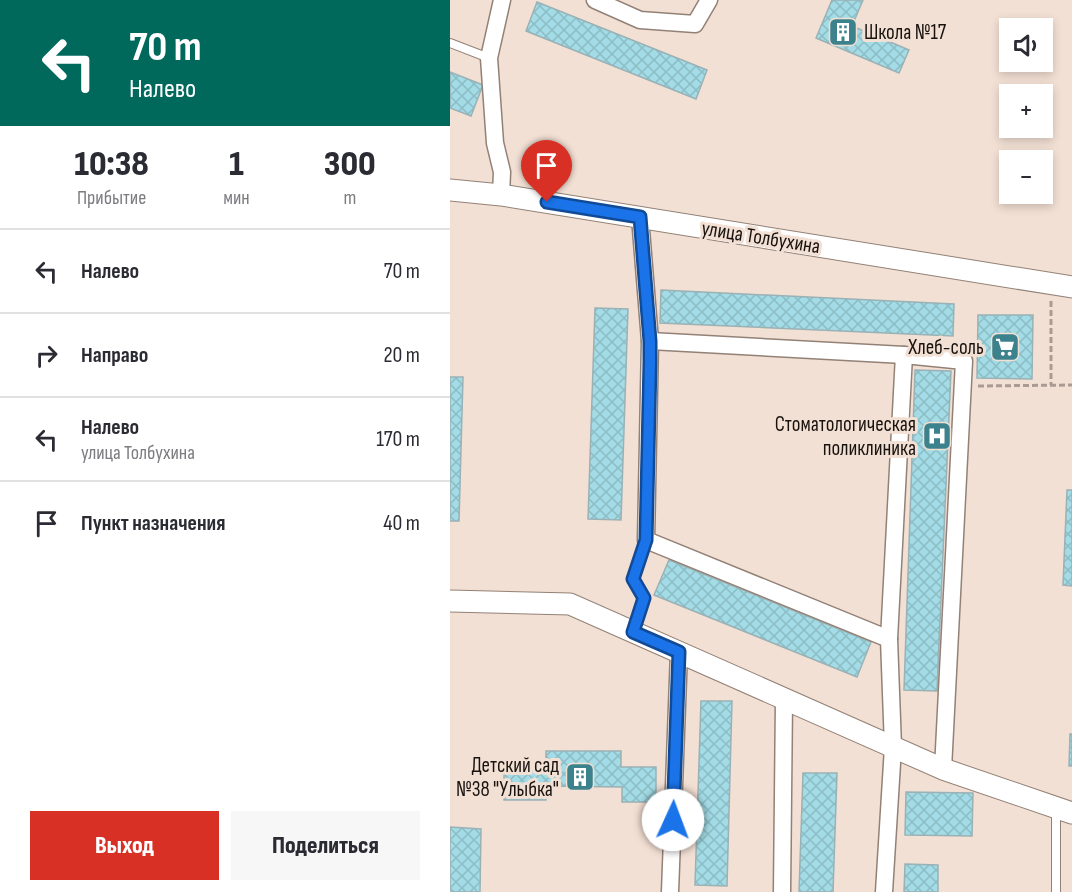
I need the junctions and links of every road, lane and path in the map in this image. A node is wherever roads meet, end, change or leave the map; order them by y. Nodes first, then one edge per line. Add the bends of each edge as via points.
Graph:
1 (502, 0) edge
2 (595, 0) edge
3 (709, 0) edge
4 (450, 43) edge
5 (489, 58) junction
6 (450, 189) edge
7 (501, 195) junction
8 (640, 217) junction
9 (1051, 284) junction
10 (1072, 287) edge
11 (650, 341) junction
12 (904, 355) junction
13 (1051, 385) junction
14 (963, 386) junction
15 (1072, 386) edge
16 (646, 540) junction
17 (450, 601) edge
18 (633, 632) junction
19 (889, 639) junction
20 (679, 652) junction
21 (784, 699) junction
22 (893, 747) junction
23 (943, 769) junction
24 (1064, 810) edge
25 (670, 892) edge
26 (782, 892) edge
27 (884, 892) edge
28 (1056, 892) edge

1 - 5 street
2 - 3 street via 640,20 695,24
4 - 5 lane
5 - 7 street via 495,142 502,172
6 - 7 street, улица Толбухина
7 - 8 street, улица Толбухина
8 - 9 street, улица Толбухина
8 - 11 street
9 - 10 street, улица Толбухина
9 - 13 path
11 - 12 street
11 - 16 street
12 - 14 street via 964,361
12 - 19 street
13 - 14 path
13 - 15 path
14 - 23 street
16 - 18 lane via 633,579 644,598
16 - 19 street
17 - 18 street via 570,604
18 - 20 street
19 - 22 street
20 - 21 street
20 - 25 street
21 - 22 street
21 - 26 street
22 - 23 street
22 - 27 street
23 - 24 street
24 - 28 lane

